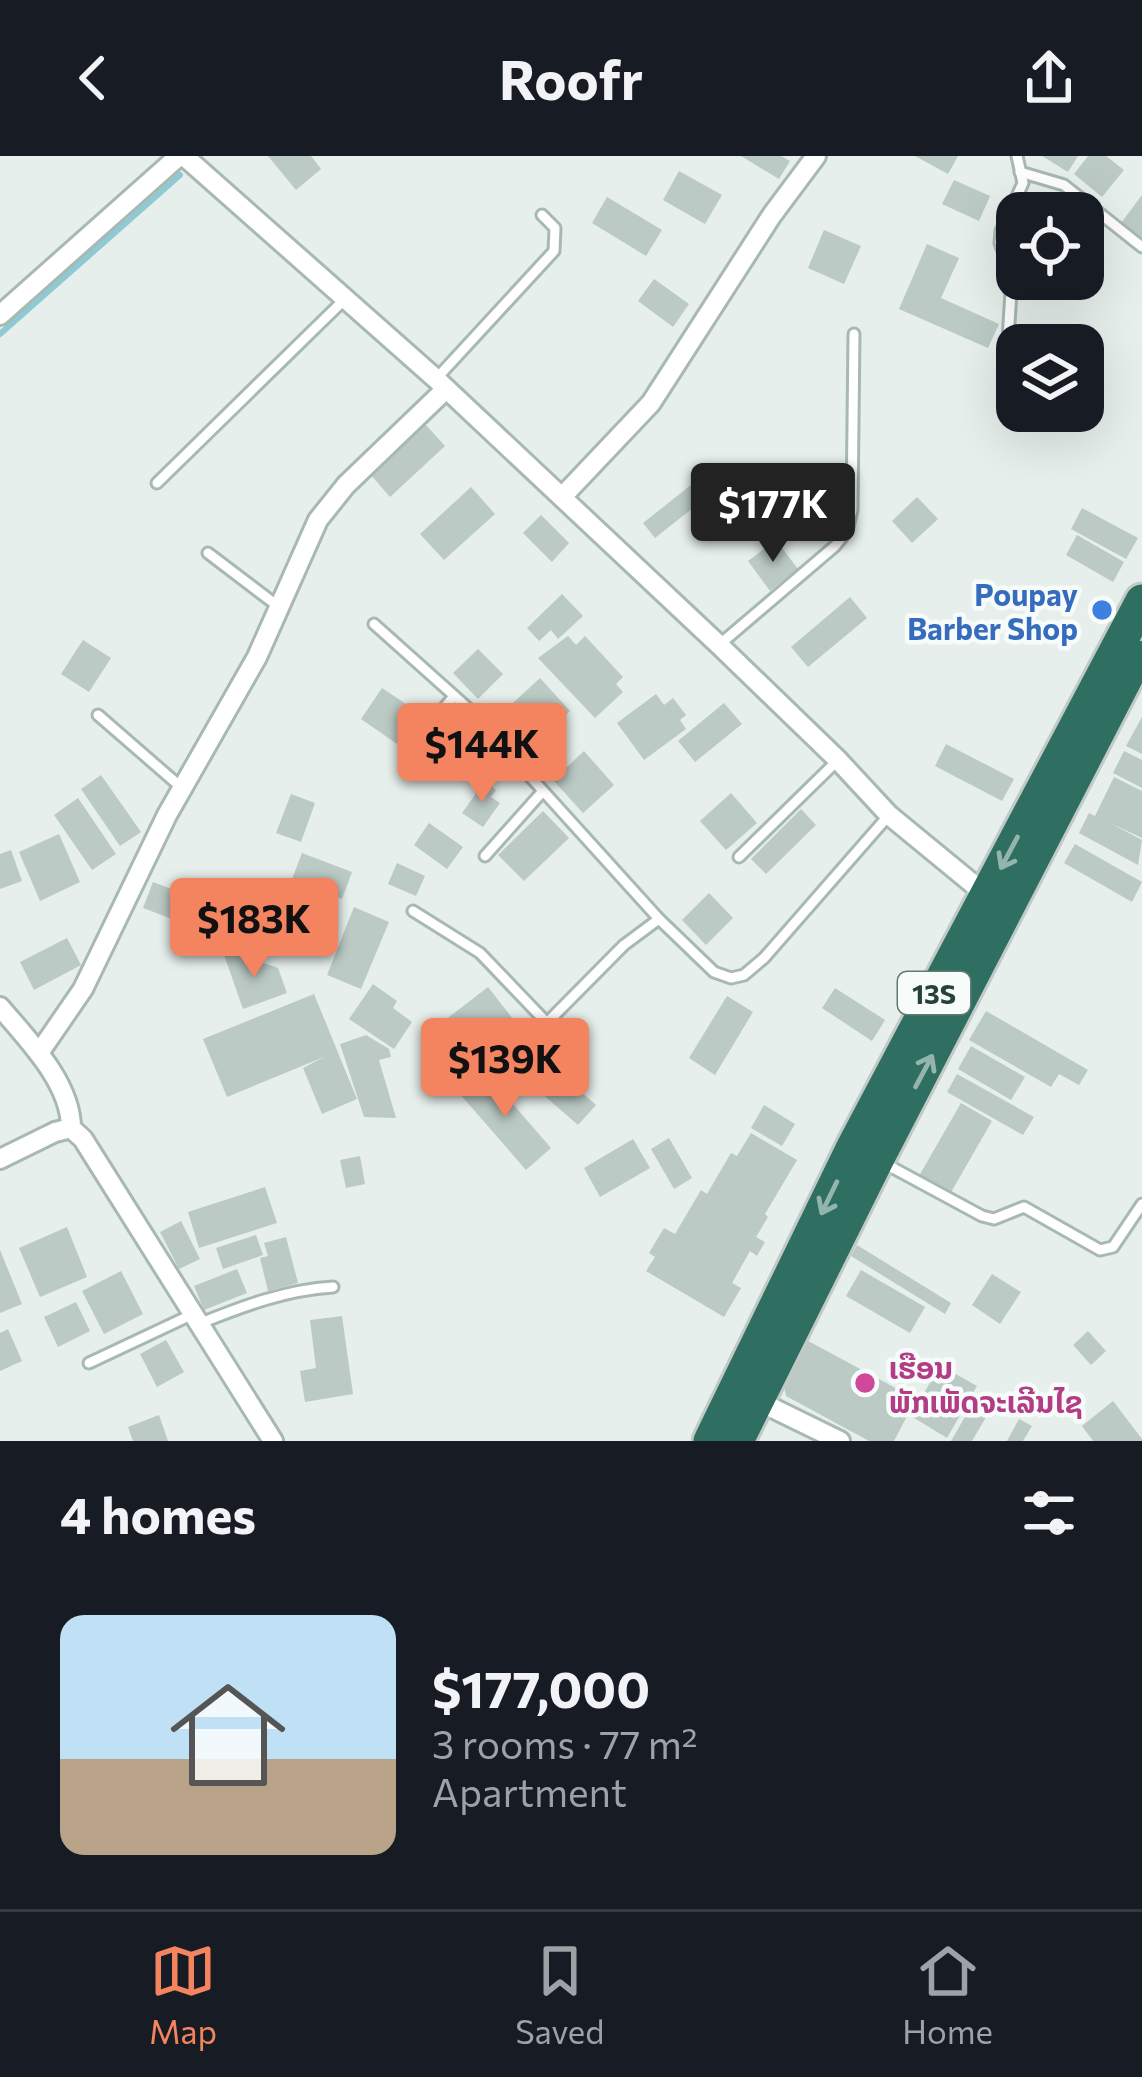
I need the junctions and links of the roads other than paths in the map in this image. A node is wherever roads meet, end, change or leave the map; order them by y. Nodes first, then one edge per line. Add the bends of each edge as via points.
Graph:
1 (181, 156) edge
2 (816, 156) edge
3 (1017, 156) edge
4 (1020, 172) junction
5 (542, 215) dead end
6 (1142, 248) edge
7 (346, 298) junction
8 (0, 315) edge
9 (1009, 324) edge
10 (854, 334) dead end
11 (441, 384) junction
12 (157, 483) dead end
13 (562, 497) junction
14 (208, 553) dead end
15 (1142, 601) edge
16 (279, 607) junction
17 (374, 624) dead end
18 (719, 644) junction
19 (1142, 649) edge
20 (454, 696) junction
21 (98, 716) dead end
22 (411, 748) dead end
23 (838, 760) junction
24 (182, 788) junction
25 (543, 791) junction
26 (889, 815) junction
27 (485, 856) dead end
28 (739, 857) dead end
29 (997, 904) junction
30 (413, 911) dead end
31 (659, 919) junction
32 (0, 1007) edge
33 (548, 1023) junction
34 (522, 1048) dead end
35 (39, 1053) junction
36 (70, 1128) junction
37 (0, 1159) edge
38 (877, 1160) junction
39 (1142, 1204) edge
40 (334, 1287) dead end
41 (194, 1320) junction
42 (89, 1363) dead end
43 (747, 1396) junction
44 (273, 1441) edge
45 (710, 1441) edge
46 (737, 1441) edge
47 (840, 1441) edge

1 - 7 street
1 - 8 street
2 - 13 street via 651,403
3 - 4 lane
4 - 6 lane via 1064,185
4 - 9 lane via 1000,244 1012,276
5 - 11 lane via 555,228 554,251
7 - 11 street
7 - 12 lane
10 - 18 lane via 847,531
11 - 13 street
11 - 16 street via 318,520
13 - 18 street
14 - 16 lane
15 -> 29 highway, 13S
16 - 24 street
17 - 20 lane
18 - 23 street
19 - 29 highway, 13S
20 - 22 lane
20 - 25 lane
21 - 24 lane
23 - 26 street
23 - 28 lane
24 - 35 street via 83,989
25 - 27 lane
25 - 31 lane
26 - 29 street
26 - 31 lane via 744,975 714,972
38 -> 29 highway, 13S
29 -> 43 highway, 13S via 853,1148
30 - 33 lane via 480,953
31 - 33 lane
32 - 35 street
33 - 34 lane
35 - 36 street via 70,1112
36 - 37 street
36 - 41 street
38 - 39 lane via 982,1216 1024,1208 1100,1250 1113,1247
38 - 43 highway, 13S
40 - 41 lane
41 - 42 lane
41 - 44 street
43 - 45 highway, 13S
43 - 46 highway, 13S
43 - 47 street

